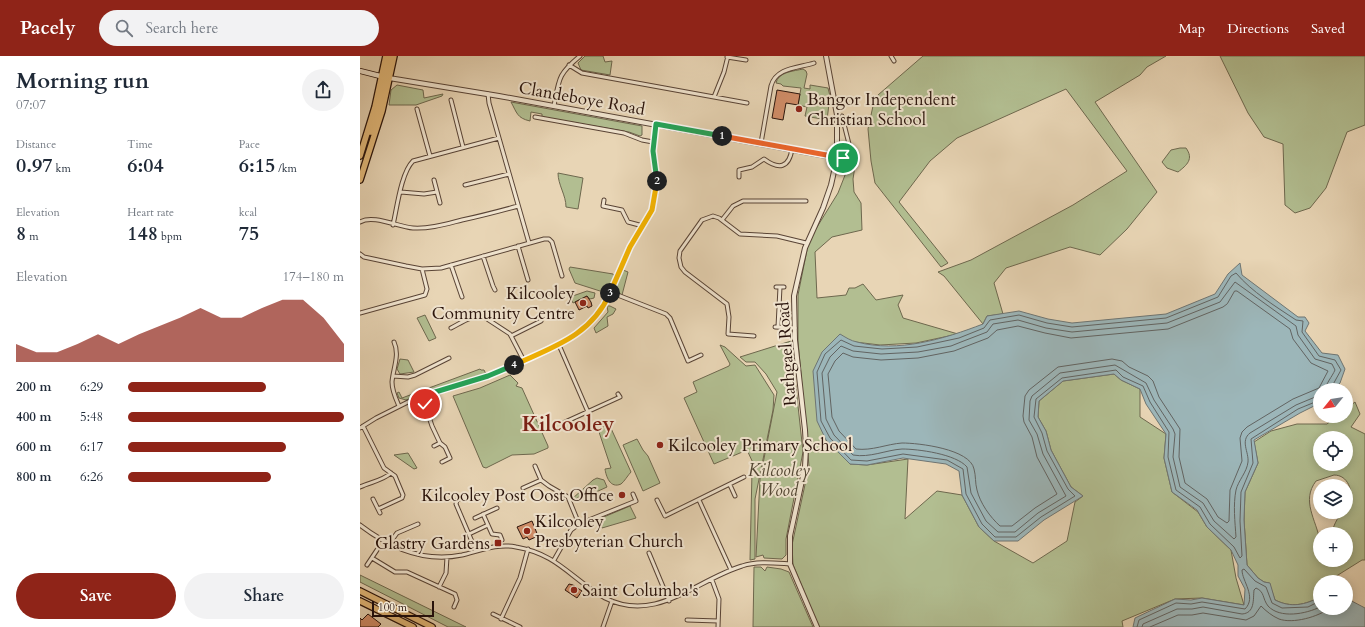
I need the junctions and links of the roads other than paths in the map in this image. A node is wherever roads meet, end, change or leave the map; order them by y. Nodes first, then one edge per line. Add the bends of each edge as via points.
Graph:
1 (386, 56) edge
2 (390, 56) edge
3 (394, 56) edge
4 (580, 56) edge
5 (826, 56) edge
6 (891, 56) edge
7 (727, 57) edge
8 (746, 60) dead end
9 (894, 61) dead end
10 (814, 63) dead end
11 (569, 65) junction
12 (808, 65) junction
13 (360, 71) edge
14 (810, 71) dead end
15 (385, 77) junction
16 (488, 94) junction
17 (714, 97) junction
18 (451, 100) dead end
19 (747, 103) dead end
20 (554, 106) junction
21 (417, 109) dead end
22 (842, 116) dead end
23 (535, 117) dead end
24 (656, 124) junction
25 (499, 138) junction
26 (653, 142) junction
27 (761, 142) junction
28 (464, 147) junction
29 (792, 149) junction
30 (360, 156) edge
31 (430, 156) junction
32 (837, 158) junction
33 (790, 159) junction
34 (794, 162) dead end
35 (509, 174) junction
36 (739, 177) dead end
37 (360, 180) edge
38 (434, 180) dead end
39 (465, 185) dead end
40 (401, 192) junction
41 (437, 192) junction
42 (801, 196) dead end
43 (604, 200) dead end
44 (801, 201) junction
45 (806, 201) dead end
46 (440, 203) dead end
47 (518, 206) junction
48 (722, 220) junction
49 (360, 222) edge
50 (393, 225) junction
51 (643, 226) junction
52 (529, 243) junction
53 (806, 243) junction
54 (518, 246) junction
55 (360, 254) edge
56 (484, 256) junction
57 (451, 265) junction
58 (422, 269) junction
59 (562, 276) dead end
60 (528, 280) dead end
61 (784, 287) dead end
62 (496, 290) dead end
63 (610, 292) junction
64 (462, 297) dead end
65 (360, 314) edge
66 (541, 320) dead end
67 (451, 328) dead end
68 (795, 328) junction
69 (511, 336) junction
70 (754, 336) dead end
71 (394, 342) dead end
72 (559, 344) junction
73 (701, 355) dead end
74 (449, 358) dead end
75 (524, 360) junction
76 (393, 376) junction
77 (618, 394) dead end
78 (422, 396) junction
79 (399, 406) junction
80 (588, 412) junction
81 (565, 422) dead end
82 (362, 427) edge
83 (440, 443) junction
84 (434, 446) dead end
85 (442, 462) dead end
86 (535, 466) dead end
87 (391, 474) junction
88 (744, 477) dead end
89 (541, 480) junction
90 (730, 485) junction
91 (360, 487) edge
92 (523, 488) dead end
93 (473, 494) dead end
94 (633, 494) dead end
95 (735, 496) dead end
96 (373, 499) dead end
97 (657, 500) dead end
98 (699, 500) junction
99 (497, 508) dead end
100 (378, 509) junction
101 (380, 513) dead end
102 (483, 514) junction
103 (475, 518) dead end
104 (579, 524) junction
105 (488, 525) junction
106 (360, 526) edge
107 (416, 530) dead end
108 (469, 534) junction
109 (502, 540) dead end
110 (389, 544) junction
111 (528, 549) junction
112 (378, 550) dead end
113 (476, 551) junction
114 (649, 553) dead end
115 (447, 557) junction
116 (372, 558) junction
117 (554, 560) junction
118 (790, 564) junction
119 (367, 565) dead end
120 (731, 570) junction
121 (712, 580) junction
122 (439, 587) junction
123 (360, 591) edge
124 (669, 600) junction
125 (360, 601) edge
126 (612, 601) junction
127 (454, 607) dead end
128 (492, 614) dead end
129 (501, 619) junction
130 (687, 620) dead end
131 (718, 621) junction
132 (413, 627) edge
133 (432, 627) edge
134 (520, 627) edge
135 (603, 627) edge
136 (718, 627) edge
137 (817, 627) edge

1 - 15 highway
2 - 15 highway
3 - 15 highway
4 - 11 street
5 - 32 street, Rathgael Road via 837,115
6 - 9 street
7 - 8 street
7 - 17 street
10 - 12 street
11 - 17 street via 582,73
11 - 20 street via 559,78
12 - 14 street
12 - 27 street via 786,70 774,78
13 - 15 main road, Clandeboye Road
15 - 16 street, Clandeboye Road
15 - 30 highway
15 - 37 highway via 382,111
16 - 20 street, Clandeboye Road
16 - 25 street
17 - 19 street
18 - 28 street
20 - 24 street, Clandeboye Road
21 - 31 street
22 - 32 street via 850,148 848,158
23 - 26 street via 624,133
24 - 26 street
24 - 27 street, Clandeboye Road
25 - 28 street
25 - 35 street
26 - 51 street via 657,189 652,210
27 - 29 street, Clandeboye Road
28 - 31 street
29 - 32 street, Clandeboye Road
29 - 33 street
31 - 40 street via 417,159 409,165
32 - 53 street, Rathgael Road via 823,208
33 - 34 street
33 - 36 street via 784,165 778,166 764,160 752,167 739,170
35 - 39 street
35 - 47 street
38 - 41 street
40 - 41 street
40 - 50 street
41 - 46 street
42 - 44 street
43 - 51 street via 603,206 622,210 628,222
44 - 45 street
44 - 48 street via 743,201 733,206
47 - 50 street via 436,227 420,229
47 - 52 street
48 - 53 street via 740,234 777,236
48 - 70 street via 712,216 702,220 682,249 679,258 685,272 727,304 728,334
49 - 50 street via 369,219
51 - 63 street via 630,247
52 - 54 street
52 - 59 street via 544,239 552,242
53 - 68 street, Rathgael Road via 794,296
54 - 56 street
54 - 60 street
55 - 58 street
56 - 57 street
56 - 62 street
57 - 58 street
57 - 64 street
58 - 65 street via 427,289 425,295
61 - 68 street via 778,287 776,327
63 - 72 street via 596,317 577,334
63 - 73 street via 666,314 688,361
66 - 69 street
67 - 69 street via 480,316
68 - 118 street, Rathgael Road via 806,448 802,483 790,536
69 - 75 street
71 - 76 street via 397,353
72 - 75 street
72 - 80 street
74 - 76 street via 415,375
75 - 78 street via 488,376
76 - 79 street via 393,392
77 - 80 street via 620,398
78 - 79 street
78 - 83 street
79 - 82 street
80 - 81 street
82 - 87 street via 384,468
83 - 84 street
83 - 85 street via 446,448 450,458
86 - 89 street
87 - 91 street
87 - 100 street via 395,476 402,498
88 - 90 street
89 - 92 street
89 - 104 street via 568,497
90 - 95 street
90 - 98 street
93 - 108 street via 456,501
94 - 104 street via 636,501
96 - 100 street
97 - 98 street via 665,516
98 - 120 street
99 - 102 street
100 - 101 street
102 - 103 street
102 - 105 street
104 - 117 street via 572,530
105 - 108 street
105 - 109 street via 492,534 500,535
106 - 110 street
107 - 110 street via 416,525 397,533
108 - 113 street
110 - 115 street via 419,556
111 - 113 street via 514,546
111 - 117 street
111 - 129 street via 520,578
112 - 116 street
113 - 115 street
114 - 124 street
115 - 122 street via 446,573
116 - 119 street
116 - 122 street via 395,572 407,572
117 - 126 street
118 - 120 street via 753,564
118 - 137 street, Rathgael Road
120 - 121 street
121 - 124 street
121 - 131 street via 719,599
122 - 127 street via 457,597
123 - 133 highway
124 - 126 street via 654,605 633,606
125 - 132 highway
126 - 135 street
128 - 129 street
129 - 134 street
130 - 131 street
131 - 136 street

